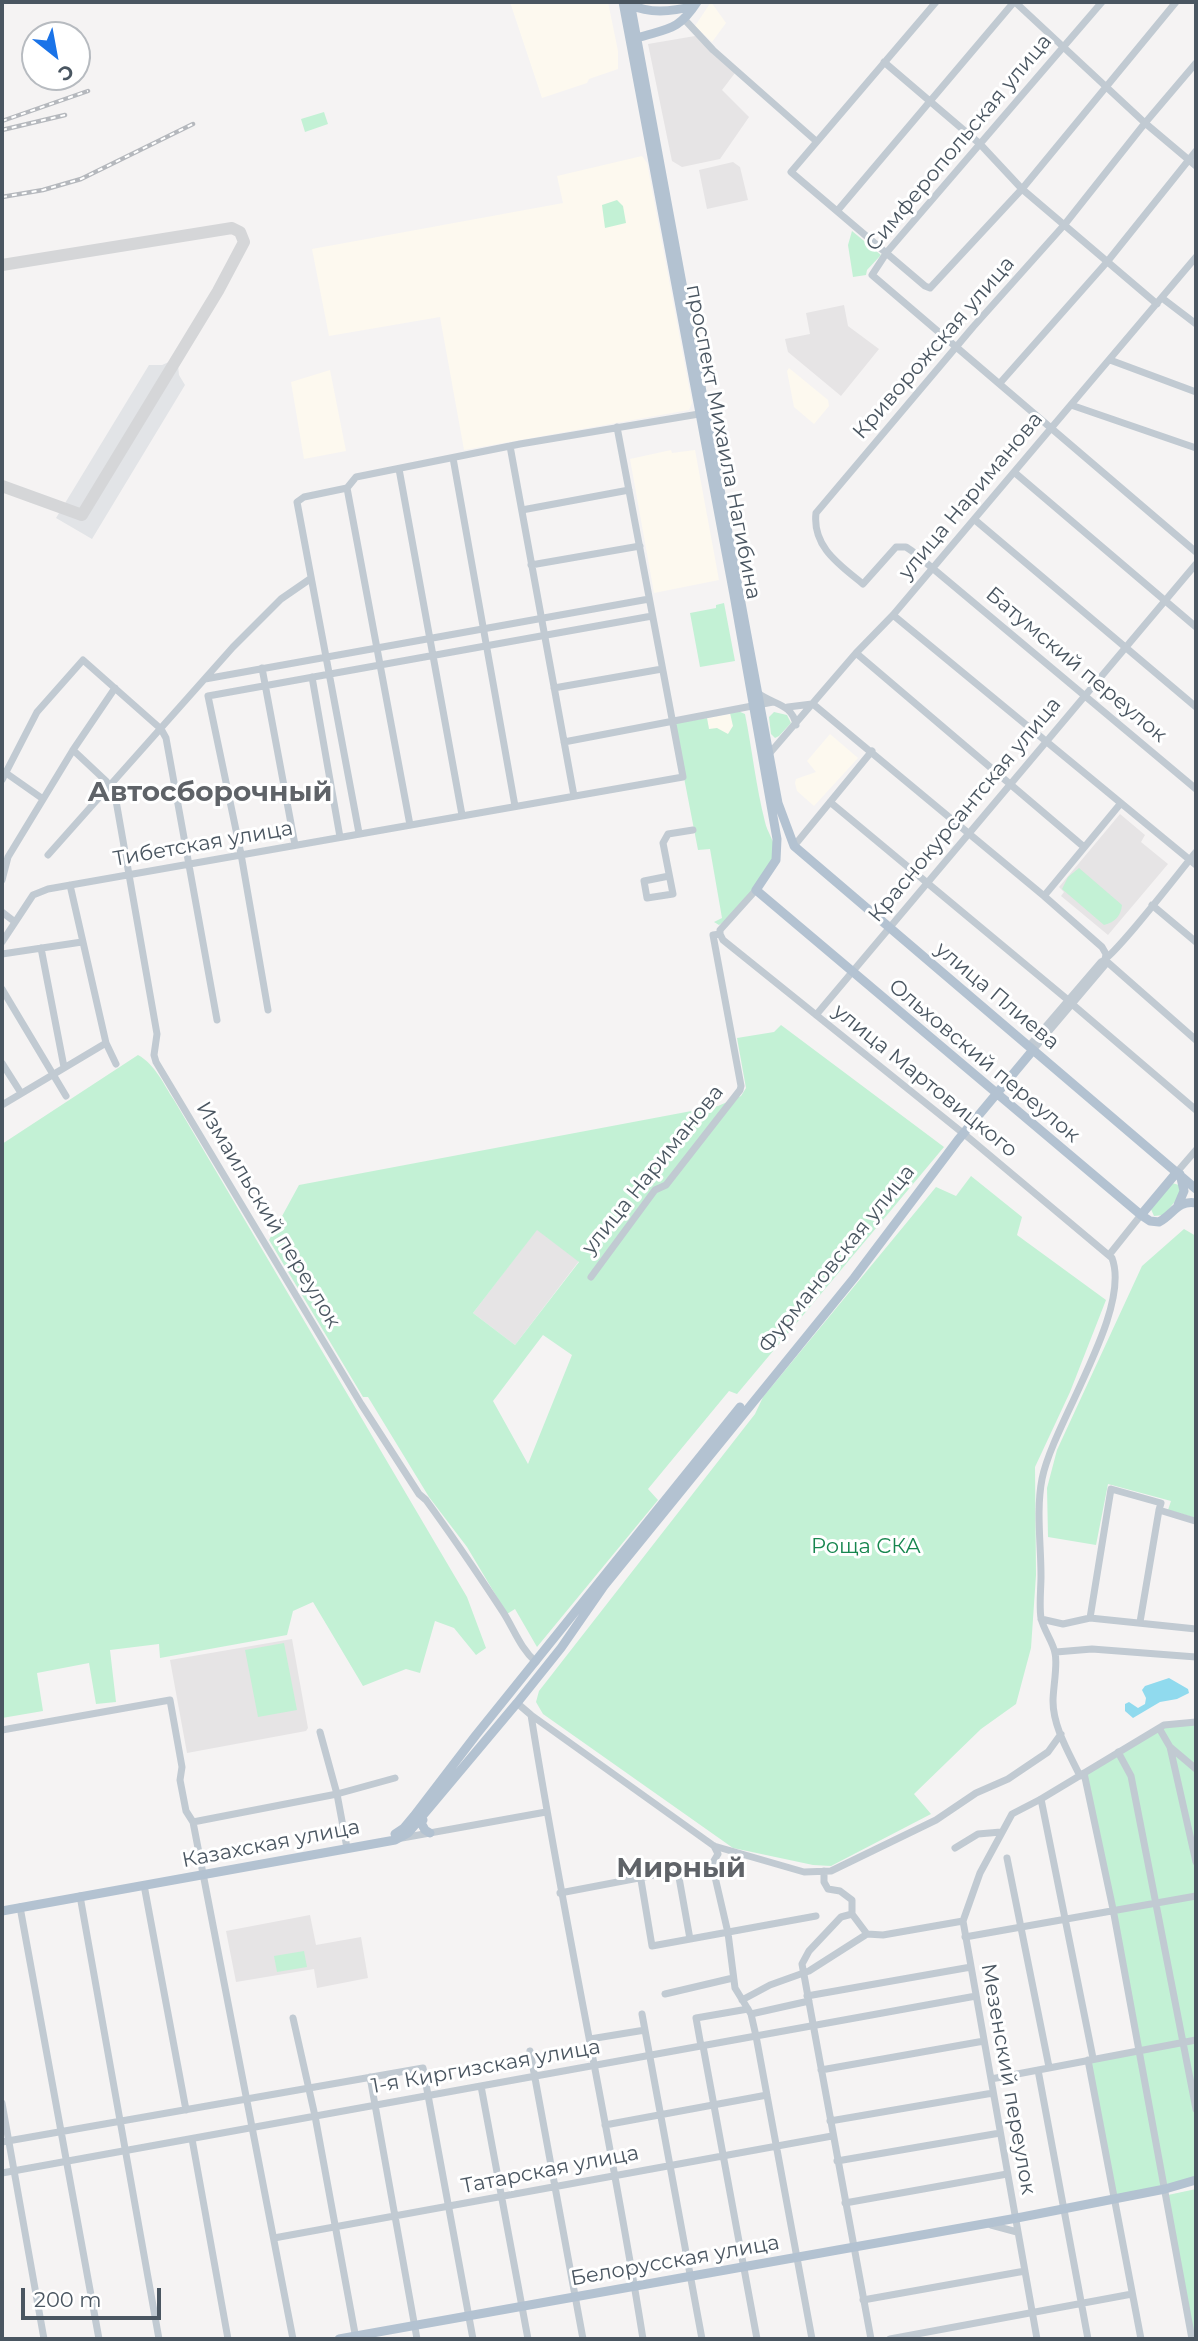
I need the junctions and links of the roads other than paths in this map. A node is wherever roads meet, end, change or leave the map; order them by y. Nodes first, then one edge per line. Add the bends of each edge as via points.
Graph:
1 (936, 2) edge
2 (1015, 2) edge
3 (1102, 2) edge
4 (1176, 2) edge
5 (696, 4) edge
6 (630, 8) edge
7 (665, 10) junction
8 (679, 10) junction
9 (685, 20) junction
10 (668, 29) junction
11 (633, 35) junction
12 (1063, 47) junction
13 (884, 62) junction
14 (1196, 63) edge
15 (1104, 86) junction
16 (931, 102) junction
17 (1145, 123) junction
18 (816, 141) junction
19 (980, 145) junction
20 (1196, 151) edge
21 (1189, 160) junction
22 (1196, 166) edge
23 (1022, 189) junction
24 (838, 210) junction
25 (1065, 224) junction
26 (887, 252) junction
27 (1196, 257) edge
28 (1107, 262) junction
29 (1160, 301) junction
30 (1196, 324) edge
31 (957, 347) junction
32 (1110, 360) junction
33 (1000, 383) junction
34 (1196, 392) edge
35 (1071, 405) junction
36 (699, 414) junction
37 (617, 427) junction
38 (1050, 429) junction
39 (510, 446) junction
40 (1196, 448) edge
41 (453, 458) junction
42 (399, 469) junction
43 (1014, 472) junction
44 (347, 488) junction
45 (629, 490) junction
46 (522, 510) junction
47 (975, 520) junction
48 (640, 546) junction
49 (1196, 552) edge
50 (1196, 564) edge
51 (531, 565) junction
52 (933, 569) junction
53 (310, 579) junction
54 (649, 599) junction
55 (1164, 600) junction
56 (894, 615) junction
57 (652, 616) junction
58 (541, 618) junction
59 (1196, 627) edge
60 (483, 628) junction
61 (544, 636) junction
62 (430, 638) junction
63 (486, 646) junction
64 (378, 648) junction
65 (1124, 648) junction
66 (856, 653) junction
67 (433, 656) junction
68 (326, 657) junction
69 (380, 665) junction
70 (262, 668) junction
71 (662, 669) junction
72 (330, 674) junction
73 (312, 677) junction
74 (205, 679) junction
75 (266, 685) junction
76 (199, 686) junction
77 (115, 688) junction
78 (554, 688) junction
79 (758, 693) junction
80 (1084, 695) junction
81 (208, 696) junction
82 (773, 702) junction
83 (813, 704) junction
84 (788, 707) junction
85 (1196, 707) edge
86 (757, 713) junction
87 (672, 721) junction
88 (796, 725) junction
89 (161, 729) junction
90 (765, 734) junction
91 (785, 737) junction
92 (1047, 740) junction
93 (564, 742) junction
94 (73, 750) junction
95 (872, 751) junction
96 (769, 754) junction
97 (4, 777) edge
98 (1010, 784) junction
99 (110, 787) junction
100 (1196, 789) edge
101 (574, 796) junction
102 (43, 799) junction
103 (830, 802) junction
104 (1121, 803) junction
105 (515, 806) junction
106 (462, 815) junction
107 (410, 824) junction
108 (693, 830) dead end
109 (968, 833) junction
110 (359, 834) junction
111 (340, 837) junction
112 (295, 845) junction
113 (794, 846) junction
114 (1084, 847) junction
115 (1196, 852) edge
116 (241, 854) junction
117 (48, 855) dead end
118 (1193, 863) edge
119 (188, 864) junction
120 (127, 875) junction
121 (669, 876) dead end
122 (2, 880) edge
123 (926, 883) junction
124 (70, 885) junction
125 (756, 890) junction
126 (1044, 895) junction
127 (1153, 905) junction
128 (2, 912) edge
129 (15, 922) junction
130 (889, 927) junction
131 (720, 934) junction
132 (2, 942) edge
133 (82, 942) junction
134 (1196, 942) edge
135 (41, 948) junction
136 (2, 954) edge
137 (1105, 960) junction
138 (852, 972) junction
139 (2, 989) edge
140 (1070, 1002) junction
141 (268, 1010) dead end
142 (816, 1015) junction
143 (217, 1020) dead end
144 (1196, 1040) edge
145 (106, 1044) junction
146 (1031, 1048) junction
147 (2, 1063) edge
148 (116, 1064) dead end
149 (64, 1068) junction
150 (54, 1073) junction
151 (21, 1093) junction
152 (994, 1093) junction
153 (66, 1096) dead end
154 (2, 1105) edge
155 (1196, 1110) edge
156 (962, 1132) junction
157 (1196, 1150) edge
158 (1179, 1173) junction
159 (1196, 1188) edge
160 (1196, 1203) edge
161 (1178, 1205) junction
162 (1141, 1215) junction
163 (1110, 1255) junction
164 (591, 1277) dead end
165 (1159, 1510) junction
166 (1195, 1521) edge
167 (601, 1584) junction
168 (1041, 1619) junction
169 (1090, 1619) junction
170 (1140, 1622) junction
171 (1196, 1629) edge
172 (1056, 1652) junction
173 (1196, 1657) edge
174 (536, 1662) junction
175 (545, 1669) junction
176 (517, 1703) junction
177 (531, 1715) junction
178 (1196, 1722) edge
179 (1159, 1728) junction
180 (2, 1730) edge
181 (320, 1732) dead end
182 (1061, 1734) junction
183 (476, 1735) junction
184 (485, 1743) junction
185 (1170, 1747) junction
186 (1118, 1752) junction
187 (1196, 1769) edge
188 (1082, 1775) junction
189 (395, 1778) dead end
190 (337, 1794) junction
191 (1041, 1799) junction
192 (546, 1812) junction
193 (422, 1818) junction
194 (193, 1822) junction
195 (1001, 1832) junction
196 (430, 1833) junction
197 (395, 1840) junction
198 (367, 1843) junction
199 (714, 1846) junction
200 (347, 1848) junction
201 (955, 1848) dead end
202 (1007, 1858) dead end
203 (1196, 1862) edge
204 (712, 1864) junction
205 (824, 1871) junction
206 (678, 1872) junction
207 (203, 1874) junction
208 (641, 1880) junction
209 (144, 1885) junction
210 (560, 1893) junction
211 (80, 1896) junction
212 (1196, 1896) edge
213 (1158, 1902) junction
214 (20, 1907) junction
215 (1113, 1909) junction
216 (2, 1911) edge
217 (852, 1914) junction
218 (816, 1916) dead end
219 (1066, 1918) junction
220 (962, 1921) junction
221 (1022, 1927) junction
222 (728, 1933) junction
223 (867, 1934) junction
224 (965, 1937) junction
225 (690, 1939) junction
226 (971, 1967) junction
227 (802, 1974) junction
228 (733, 1978) junction
229 (665, 1994) dead end
230 (976, 1996) junction
231 (808, 1999) junction
232 (743, 2000) junction
233 (750, 2012) junction
234 (642, 2014) dead end
235 (293, 2018) dead end
236 (813, 2026) junction
237 (645, 2030) junction
238 (757, 2036) junction
239 (590, 2039) junction
240 (1196, 2040) edge
241 (984, 2041) junction
242 (1184, 2042) junction
243 (702, 2046) junction
244 (1138, 2050) junction
245 (530, 2051) dead end
246 (650, 2055) junction
247 (1091, 2059) junction
248 (594, 2066) junction
249 (1049, 2067) junction
250 (821, 2070) junction
251 (1038, 2070) junction
252 (535, 2076) junction
253 (370, 2077) junction
254 (990, 2079) junction
255 (481, 2086) junction
256 (309, 2088) junction
257 (993, 2093) junction
258 (767, 2095) junction
259 (429, 2096) junction
260 (248, 2099) junction
261 (2, 2104) edge
262 (375, 2105) junction
263 (714, 2105) junction
264 (1196, 2109) edge
265 (186, 2110) junction
266 (660, 2114) junction
267 (315, 2116) junction
268 (830, 2121) junction
269 (120, 2122) junction
270 (605, 2125) junction
271 (253, 2127) junction
272 (61, 2132) junction
273 (1000, 2133) junction
274 (832, 2136) junction
275 (192, 2139) junction
276 (5, 2142) edge
277 (777, 2146) junction
278 (126, 2151) junction
279 (723, 2156) junction
280 (837, 2161) junction
281 (66, 2162) junction
282 (669, 2165) junction
283 (15, 2171) junction
284 (2, 2173) edge
285 (1007, 2174) junction
286 (614, 2175) junction
287 (1196, 2182) edge
288 (555, 2186) junction
289 (1166, 2191) junction
290 (502, 2196) junction
291 (1115, 2201) junction
292 (845, 2203) junction
293 (449, 2206) junction
294 (1063, 2210) junction
295 (395, 2216) junction
296 (1016, 2219) junction
297 (984, 2224) junction
298 (336, 2227) junction
299 (1017, 2232) junction
300 (274, 2238) junction
301 (854, 2247) junction
302 (797, 2258) junction
303 (744, 2267) junction
304 (1025, 2271) junction
305 (691, 2276) junction
306 (634, 2287) junction
307 (1132, 2294) junction
308 (575, 2297) junction
309 (863, 2300) junction
310 (1081, 2303) junction
311 (522, 2306) junction
312 (1032, 2313) junction
313 (468, 2316) junction
314 (1192, 2319) edge
315 (415, 2326) junction
316 (356, 2338) edge
317 (44, 2339) edge
318 (99, 2339) edge
319 (159, 2339) edge
320 (228, 2339) edge
321 (293, 2339) edge
322 (339, 2339) edge
323 (417, 2339) edge
324 (472, 2339) edge
325 (528, 2339) edge
326 (583, 2339) edge
327 (643, 2339) edge
328 (702, 2339) edge
329 (757, 2339) edge
330 (812, 2339) edge
331 (871, 2339) edge
332 (890, 2339) edge
333 (1037, 2339) edge
334 (1088, 2339) edge
335 (1141, 2339) edge
336 (1192, 2339) edge

1 - 13 street
2 - 12 street
2 - 16 street
3 - 12 street, Симферопольская улица
4 - 15 street
5 - 8 main road
5 - 9 main road
6 - 7 main road
6 - 11 main road, проспект Михаила Нагибина
7 - 8 main road
7 - 10 main road via 670,19
8 - 9 main road
9 - 10 main road
9 - 18 street
10 - 11 main road
11 - 36 main road, проспект Михаила Нагибина
11 - 79 main road, проспект Михаила Нагибина
12 - 15 street
12 - 19 street, Симферопольская улица
13 - 16 street
13 - 18 street
14 - 17 street, Криворожская улица
15 - 17 street
15 - 23 street
16 - 19 street
16 - 24 street
17 - 21 street
17 - 25 street, Криворожская улица
18 - 24 street via 791,172
19 - 23 street
19 - 26 street, Симферопольская улица
20 - 21 street
21 - 22 street
21 - 28 street
23 - 25 street
23 - 26 street via 930,288
24 - 26 street
25 - 28 street
25 - 31 street, Криворожская улица
26 - 31 street, Симферопольская улица via 872,275
27 - 29 street, улица Нариманова
28 - 29 street
28 - 33 street
29 - 30 street
29 - 32 street, улица Нариманова
31 - 33 street
31 - 52 street, Криворожская улица via 816,513 816,531 825,549 863,584 896,547 906,547
32 - 34 street
32 - 35 street, улица Нариманова
33 - 38 street
35 - 38 street, улица Нариманова
35 - 40 street
36 - 37 street
36 - 86 main road, проспект Михаила Нагибина
37 - 39 street
37 - 45 street
38 - 43 street, улица Нариманова
38 - 49 street
39 - 41 street
39 - 46 street
41 - 42 street
41 - 60 street
42 - 44 street via 356,477
42 - 62 street
43 - 47 street, улица Нариманова
43 - 55 street
44 - 53 street via 297,502
44 - 64 street
45 - 46 street
45 - 48 street
46 - 51 street
47 - 52 street, улица Нариманова
47 - 65 street
48 - 51 street
48 - 54 street
50 - 55 street, Краснокурсантская улица
51 - 58 street
52 - 56 street, улица Нариманова
52 - 80 street, Батумский переулок
53 - 68 street
53 - 74 street via 281,599
54 - 57 street
54 - 58 street
55 - 59 street
55 - 65 street, Краснокурсантская улица
56 - 66 street, улица Нариманова
56 - 92 street
57 - 61 street
57 - 71 street
58 - 60 street
58 - 61 street
60 - 62 street
60 - 63 street
61 - 63 street
61 - 78 street
62 - 64 street
62 - 67 street
63 - 67 street
63 - 105 street
64 - 68 street
64 - 69 street
65 - 80 street, Краснокурсантская улица
65 - 85 street
66 - 83 street, улица Нариманова
66 - 98 street
67 - 69 street
67 - 106 street
68 - 70 street
68 - 72 street
69 - 72 street
69 - 107 street
70 - 74 street
70 - 75 street
71 - 78 street
71 - 87 street
72 - 73 street
72 - 110 street
73 - 75 street
73 - 111 street
74 - 76 street
75 - 81 street
75 - 112 street
76 - 81 street
76 - 89 street
77 - 89 street
77 - 94 street
77 - 97 street via 83,660 41,706
78 - 93 street
79 - 82 street
79 - 86 main road, проспект Михаила Нагибина
80 - 92 street, Краснокурсантская улица
80 - 100 street, Батумский переулок
81 - 116 street
82 - 84 street
82 - 86 street
83 - 84 street
83 - 88 street, улица Нариманова
83 - 95 street
84 - 88 street
86 - 87 street
86 - 90 main road, проспект Михаила Нагибина
86 - 90 street
86 - 125 main road, проспект Михаила Нагибина via 777,839 776,860
87 - 93 street
87 - 101 street, Тибетская улица via 683,777
88 - 91 street, улица Нариманова
89 - 99 street
89 - 119 street
90 - 91 street
90 - 96 main road, проспект Михаила Нагибина
91 - 96 street, улица Нариманова
92 - 98 street, Краснокурсантская улица
92 - 104 street
93 - 101 street
94 - 99 street
94 - 102 street
95 - 103 street
95 - 109 street
96 - 113 main road, проспект Михаила Нагибина via 781,816
97 - 102 street
98 - 109 street, Краснокурсантская улица
98 - 114 street
99 - 117 street
99 - 120 street, Измаильский переулок
101 - 105 street, Тибетская улица
102 - 122 street via 8,857
103 - 113 street
103 - 123 street
104 - 114 street
104 - 118 street
105 - 106 street, Тибетская улица
106 - 107 street, Тибетская улица
107 - 110 street, Тибетская улица
108 - 121 street via 668,834 663,842
109 - 123 street, Краснокурсантская улица
109 - 126 street
110 - 111 street, Тибетская улица
111 - 112 street, Тибетская улица
112 - 116 street, Тибетская улица
113 - 130 main road, улица Плиева
114 - 126 street
115 - 118 street, Фурмановская улица
116 - 119 street, Тибетская улица
116 - 141 street
118 - 127 street, Фурмановская улица
119 - 120 street, Тибетская улица
119 - 143 street
120 - 124 street, Тибетская улица
120 - 174 street, Измаильский переулок via 157,1034 156,1062 368,1414
123 - 130 street, Краснокурсантская улица
123 - 140 street
124 - 129 street, Тибетская улица via 33,895
124 - 133 street
125 - 131 street
125 - 138 main road, Ольховский переулок
126 - 137 street via 1102,947
127 - 134 street
127 - 137 street, Фурмановская улица
128 - 129 street
129 - 132 street, Тибетская улица
130 - 138 street, Краснокурсантская улица
130 - 146 main road, улица Плиева
131 - 142 street, улица Мартовицкого
131 - 164 street, улица Нариманова via 713,936 740,1090 666,1185 655,1190
133 - 135 street
133 - 145 street
135 - 136 street
135 - 149 street
137 - 140 street, Фурмановская улица
137 - 144 street
138 - 142 street, Краснокурсантская улица
138 - 152 main road, Ольховский переулок
139 - 150 street
140 - 146 street, Фурмановская улица
140 - 155 street
142 - 156 street, улица Мартовицкого
145 - 148 street
145 - 149 street
146 - 152 main road, Фурмановская улица
146 - 158 main road, улица Плиева
147 - 151 street
149 - 150 street
150 - 151 street
150 - 153 street
151 - 154 street
152 - 156 main road, Фурмановская улица
152 - 162 main road, Ольховский переулок
156 - 163 street, улица Мартовицкого
156 - 167 main road, Фурмановская улица via 854,1278
157 - 158 street
158 - 159 main road, улица Плиева
158 - 161 main road via 1184,1191
158 - 162 main road
160 - 161 main road
161 - 162 main road via 1160,1222
162 - 163 street
163 - 168 street via 1114,1273 1108,1316 1042,1480
165 - 166 street
165 - 169 street via 1161,1503 1111,1489
165 - 170 street
167 - 174 main road
167 - 175 main road
168 - 169 street via 1063,1624
168 - 172 street
169 - 170 street
170 - 171 street
172 - 173 street via 1092,1648
172 - 182 street via 1053,1704
174 - 175 main road
174 - 183 main road
175 - 176 main road
176 - 177 street
176 - 184 main road
177 - 192 street
177 - 199 street
178 - 179 street
179 - 185 street
179 - 186 street
180 - 194 street via 170,1700 183,1767 180,1780
181 - 190 street
182 - 188 street
182 - 205 street via 1048,1752 1008,1779 976,1793 936,1820
183 - 184 main road
183 - 198 main road via 404,1828
184 - 193 main road
185 - 187 street
185 - 203 street
186 - 188 street
186 - 213 street via 1131,1776
188 - 191 street
188 - 215 street
189 - 190 street
190 - 194 street
190 - 200 street
191 - 195 street via 1012,1814
191 - 219 street
192 - 196 street, Казахская улица
192 - 210 street
193 - 196 main road
193 - 197 main road
194 - 207 street
195 - 201 street via 978,1834
195 - 220 street
196 - 197 street, Казахская улица
197 - 198 main road, Казахская улица
198 - 200 main road, Казахская улица
199 - 204 street via 718,1854
199 - 205 street via 804,1872
200 - 207 main road, Казахская улица
202 - 221 street
204 - 206 street
204 - 222 street
205 - 217 street via 828,1889 852,1900
206 - 208 street
206 - 225 street
207 - 209 main road, Казахская улица
207 - 260 street
208 - 210 street
208 - 225 street via 652,1946
209 - 211 main road, Казахская улица
209 - 265 street
210 - 239 street
211 - 214 main road, Казахская улица
211 - 269 street
212 - 213 street
213 - 215 street
213 - 242 street
214 - 216 main road, Казахская улица
214 - 272 street
215 - 219 street
215 - 244 street
217 - 223 street
217 - 227 street via 841,1917 809,1951
218 - 222 street
219 - 221 street
219 - 247 street
220 - 223 street
220 - 224 street, Мезенский переулок
221 - 224 street
221 - 249 street
222 - 225 street
222 - 228 street
223 - 227 street
224 - 226 street, Мезенский переулок
226 - 230 street, Мезенский переулок
226 - 231 street
227 - 231 street
227 - 232 street
228 - 229 street
228 - 232 street
230 - 236 street, 1-я Киргизская улица
230 - 241 street, Мезенский переулок
231 - 233 street
231 - 236 street
232 - 233 street
233 - 238 street
233 - 243 street via 696,2018
234 - 237 street
235 - 256 street
236 - 238 street, 1-я Киргизская улица
236 - 250 street
237 - 239 street
237 - 246 street
238 - 243 street, 1-я Киргизская улица
238 - 258 street
239 - 248 street
240 - 242 street
241 - 250 street
241 - 254 street, Мезенский переулок
242 - 244 street
242 - 264 street
243 - 246 street, 1-я Киргизская улица
243 - 263 street
244 - 247 street
244 - 289 street
245 - 252 street
246 - 248 street, 1-я Киргизская улица
246 - 266 street
247 - 249 street
247 - 291 street
248 - 252 street, 1-я Киргизская улица
248 - 270 street
249 - 251 street
250 - 268 street
251 - 254 street
251 - 294 street
252 - 255 street, 1-я Киргизская улица
252 - 288 street
253 - 256 street
253 - 259 street via 423,2068
253 - 262 street
254 - 257 street, Мезенский переулок
255 - 259 street, 1-я Киргизская улица
255 - 290 street
256 - 260 street
256 - 267 street
257 - 268 street
257 - 273 street, Мезенский переулок
258 - 263 street
258 - 277 street
259 - 262 street, 1-я Киргизская улица
259 - 293 street
260 - 265 street
260 - 271 street
261 - 276 street
262 - 267 street, 1-я Киргизская улица
262 - 295 street
263 - 266 street
263 - 279 street
265 - 269 street
266 - 270 street
266 - 282 street
267 - 271 street, 1-я Киргизская улица
267 - 298 street
268 - 274 street
269 - 272 street
269 - 278 street
270 - 286 street
271 - 275 street, 1-я Киргизская улица
271 - 300 street
272 - 276 street
272 - 281 street
273 - 280 street
273 - 285 street, Мезенский переулок
274 - 277 street, Татарская улица
274 - 280 street
275 - 278 street, 1-я Киргизская улица
275 - 320 street
276 - 283 street
277 - 279 street, Татарская улица
277 - 302 street
278 - 281 street, 1-я Киргизская улица
278 - 319 street
279 - 282 street, Татарская улица
279 - 303 street
280 - 292 street
281 - 283 street, 1-я Киргизская улица
281 - 318 street
282 - 286 street, Татарская улица
282 - 305 street
283 - 284 street, 1-я Киргизская улица
283 - 317 street
285 - 292 street
285 - 296 street, Мезенский переулок
286 - 288 street, Татарская улица
286 - 306 street
287 - 289 main road, Белорусская улица
288 - 290 street, Татарская улица
288 - 308 street
289 - 291 main road, Белорусская улица
289 - 314 street
290 - 293 street, Татарская улица
290 - 311 street
291 - 294 main road, Белорусская улица
291 - 307 street
292 - 301 street
293 - 295 street, Татарская улица
293 - 313 street
294 - 296 main road, Белорусская улица
294 - 310 street
295 - 298 street, Татарская улица
295 - 315 street
296 - 297 main road, Белорусская улица
296 - 299 street, Мезенский переулок
297 - 299 street
297 - 301 main road, Белорусская улица
298 - 300 street, Татарская улица
298 - 316 street
299 - 304 street, Мезенский переулок
300 - 321 street
301 - 302 main road, Белорусская улица
301 - 309 street
302 - 303 main road, Белорусская улица
302 - 330 street
303 - 305 main road, Белорусская улица
303 - 329 street
304 - 309 street
304 - 312 street, Мезенский переулок
305 - 306 main road, Белорусская улица
305 - 328 street
306 - 308 main road, Белорусская улица
306 - 327 street
307 - 310 street
307 - 335 street
308 - 311 main road, Белорусская улица
308 - 326 street
309 - 331 street
310 - 312 street
310 - 334 street
311 - 313 main road, Белорусская улица
311 - 325 street
312 - 332 street
312 - 333 street, Мезенский переулок
313 - 315 main road, Белорусская улица
313 - 324 street
314 - 336 street
315 - 316 main road, Белорусская улица
315 - 323 street
316 - 322 main road, Белорусская улица

